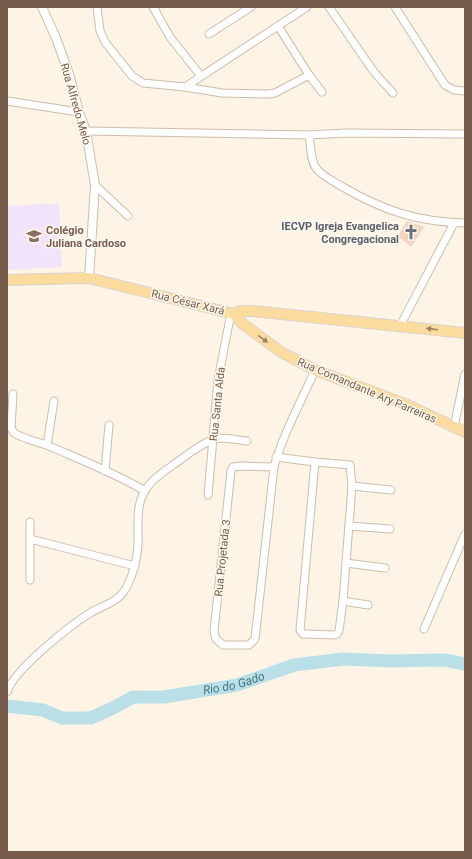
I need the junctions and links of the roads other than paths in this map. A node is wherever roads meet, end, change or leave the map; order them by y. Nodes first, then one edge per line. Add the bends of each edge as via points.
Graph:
1 (42, 7) edge
2 (97, 7) edge
3 (153, 7) edge
4 (251, 7) edge
5 (307, 7) edge
6 (329, 7) edge
7 (395, 7) edge
8 (278, 26) junction
9 (210, 34) dead end
10 (308, 75) junction
11 (201, 76) junction
12 (185, 87) junction
13 (465, 91) edge
14 (322, 92) dead end
15 (393, 92) dead end
16 (7, 102) edge
17 (79, 112) junction
18 (86, 131) junction
19 (465, 134) edge
20 (309, 135) junction
21 (95, 185) junction
22 (128, 216) dead end
23 (454, 223) junction
24 (465, 223) edge
25 (89, 278) junction
26 (7, 280) edge
27 (253, 311) junction
28 (233, 313) junction
29 (400, 326) junction
30 (248, 328) junction
31 (465, 333) edge
32 (315, 370) junction
33 (465, 374) edge
34 (12, 394) dead end
35 (54, 401) dead end
36 (109, 425) dead end
37 (454, 427) junction
38 (465, 432) edge
39 (213, 440) junction
40 (246, 441) dead end
41 (47, 445) junction
42 (276, 457) junction
43 (315, 462) junction
44 (274, 467) junction
45 (105, 471) junction
46 (352, 486) junction
47 (392, 490) dead end
48 (145, 492) junction
49 (208, 495) dead end
50 (30, 522) dead end
51 (349, 526) junction
52 (390, 529) dead end
53 (465, 534) edge
54 (30, 539) junction
55 (346, 563) junction
56 (135, 566) junction
57 (385, 568) dead end
58 (30, 580) dead end
59 (343, 601) junction
60 (368, 605) dead end
61 (424, 629) dead end
62 (7, 692) edge

1 - 17 street, Rua Alfredo Melo via 64,60
2 - 12 street via 100,31 105,42 137,80 143,84
3 - 11 street via 170,37
4 - 9 street
5 - 8 street
6 - 15 street via 374,72
7 - 13 street via 445,85 454,90
8 - 10 street
8 - 11 street
10 - 12 street via 275,93 268,94 222,93
10 - 14 street
11 - 12 street
16 - 17 street
17 - 18 street, Rua Alfredo Melo
18 - 20 street
18 - 21 street, Rua Alfredo Melo
19 - 20 street
20 - 23 street via 316,168 329,179 392,211 427,220
21 - 22 street
21 - 25 street, Rua Alfredo Melo
23 - 24 street
23 - 29 street
25 - 26 main road, Rua César Xará
25 - 28 main road, Rua César Xará
27 - 28 main road, Rua César Xará
27 - 29 main road, Rua César Xará
27 - 30 main road via 248,319
28 - 30 main road, Rua Comandante Ary Parreiras
28 - 39 street, Rua Santa Alda via 218,380
31 -> 29 main road, Rua César Xará
30 -> 32 main road, Rua Comandante Ary Parreiras via 281,352
32 - 37 main road, Rua Comandante Ary Parreiras via 405,404
32 - 42 street
33 - 37 street
34 - 41 street via 12,431
35 - 41 street
36 - 45 street
37 - 38 main road, Rua Comandante Ary Parreiras
39 - 40 street via 219,438
39 - 48 street via 186,455 149,485
39 - 49 street, Rua Santa Alda
41 - 45 street
42 - 43 street
42 - 44 street
43 - 46 street via 350,465
43 - 59 street via 301,632 337,634
44 - 44 street, Rua Projetada 3 via 257,634 254,642 249,645 223,646 216,639 214,631 231,472 233,467 240,466
45 - 48 street
46 - 47 street
46 - 51 street
48 - 56 street via 137,521 139,539
50 - 54 street
51 - 52 street
51 - 55 street
53 - 61 street
54 - 56 street
54 - 58 street
55 - 57 street
55 - 59 street
56 - 62 street via 121,595 90,613 50,643 18,675
59 - 60 street

